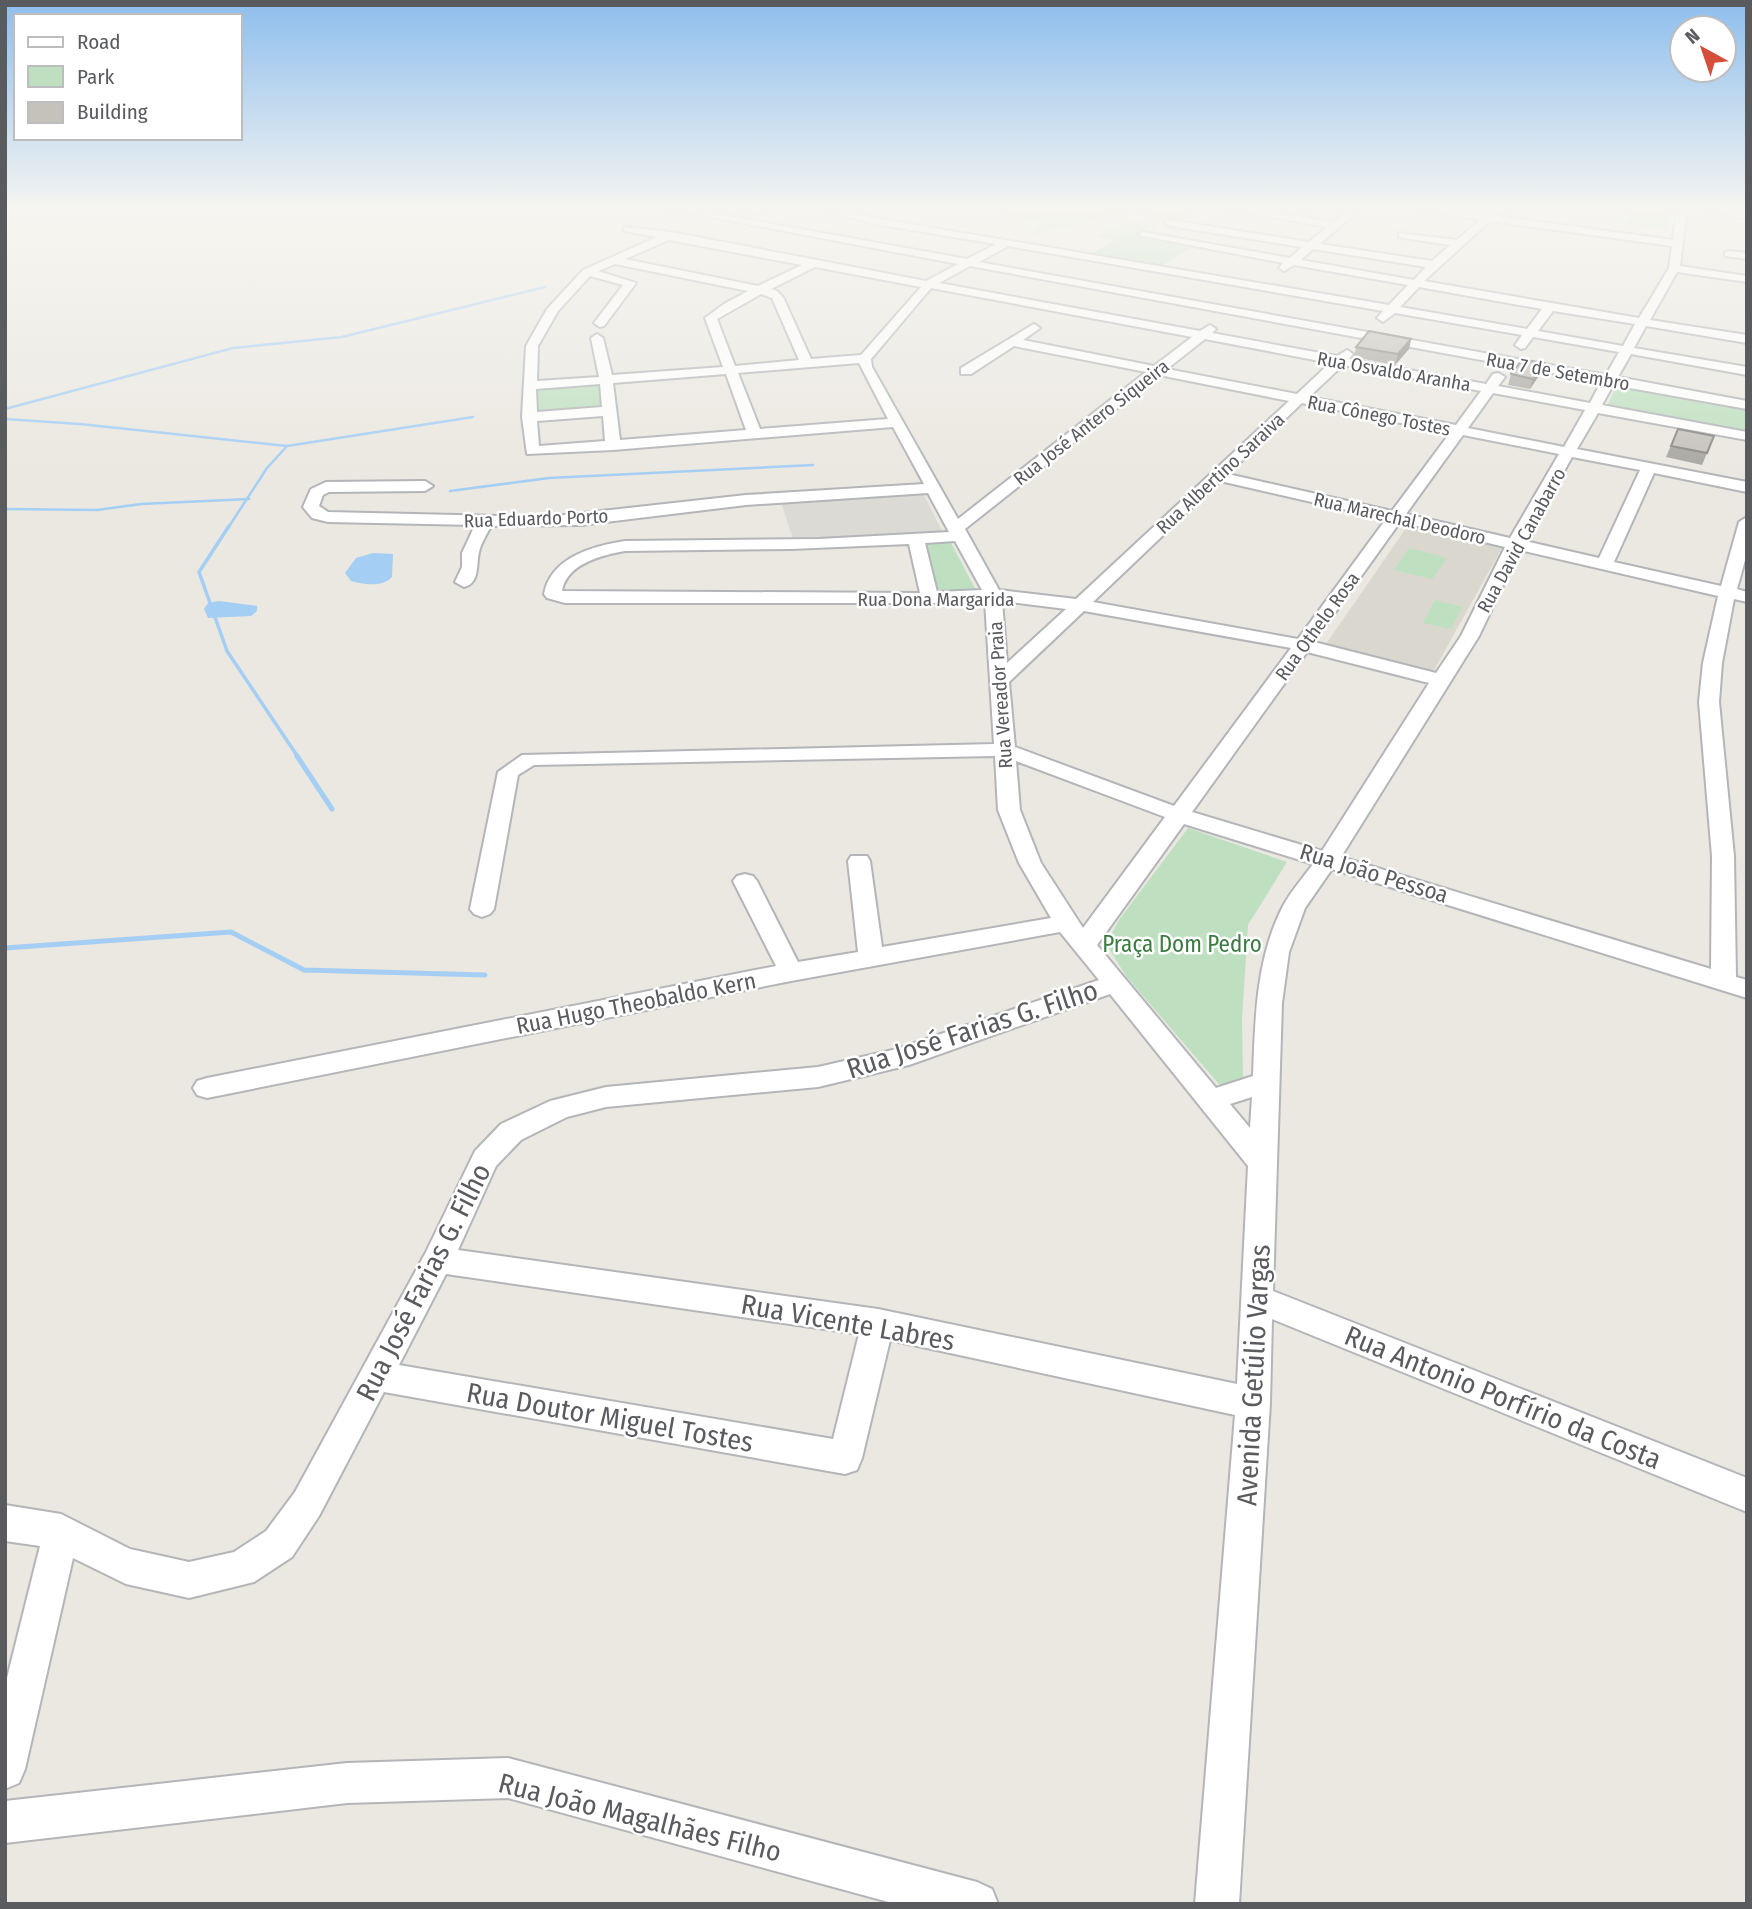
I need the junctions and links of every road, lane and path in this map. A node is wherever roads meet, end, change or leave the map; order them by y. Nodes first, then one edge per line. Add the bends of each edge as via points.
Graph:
1 (564, 297) edge
2 (619, 297) edge
3 (748, 297) edge
4 (775, 297) edge
5 (918, 297) edge
6 (1017, 297) edge
7 (1152, 297) edge
8 (1249, 297) edge
9 (1318, 297) edge
10 (1402, 297) edge
11 (1495, 297) edge
12 (1657, 297) edge
13 (1550, 307) junction
14 (1390, 310) junction
15 (1231, 312) junction
16 (1643, 321) junction
17 (600, 323) dead end
18 (1034, 328) dead end
19 (1530, 334) junction
20 (1201, 335) junction
21 (1366, 335) junction
22 (597, 338) dead end
23 (1747, 338) edge
24 (1012, 342) junction
25 (1627, 351) junction
26 (865, 359) junction
27 (1339, 362) junction
28 (1509, 362) junction
29 (807, 364) junction
30 (729, 370) junction
31 (1157, 370) junction
32 (966, 371) dead end
33 (1747, 371) edge
34 (606, 380) junction
35 (1610, 380) junction
36 (530, 386) junction
37 (1490, 389) junction
38 (1299, 399) junction
39 (1747, 405) edge
40 (1595, 408) junction
41 (608, 411) junction
42 (895, 423) junction
43 (530, 424) junction
44 (1459, 431) junction
45 (755, 434) junction
46 (1747, 436) edge
47 (613, 446) junction
48 (1569, 453) junction
49 (1648, 467) junction
50 (1218, 476) junction
51 (425, 486) dead end
52 (1747, 487) edge
53 (932, 488) junction
54 (1396, 517) junction
55 (485, 522) junction
56 (1747, 522) edge
57 (957, 533) junction
58 (916, 538) junction
59 (1515, 544) junction
60 (1605, 563) junction
61 (464, 582) dead end
62 (1737, 594) edge
63 (993, 595) junction
64 (930, 598) junction
65 (1080, 605) junction
66 (1303, 645) junction
67 (1001, 679) junction
68 (1441, 680) junction
69 (1004, 750) junction
70 (1179, 815) junction
71 (1328, 859) junction
72 (859, 861) dead end
73 (745, 881) dead end
74 (482, 909) dead end
75 (1066, 923) junction
76 (1084, 946) junction
77 (871, 957) junction
78 (791, 972) junction
79 (1724, 982) junction
80 (1116, 983) junction
81 (1747, 989) edge
82 (1266, 1082) junction
83 (207, 1088) dead end
84 (1211, 1100) junction
85 (1264, 1165) junction
86 (438, 1260) junction
87 (1259, 1299) junction
88 (878, 1323) junction
89 (376, 1376) junction
90 (1253, 1403) junction
91 (1747, 1495) edge
92 (5, 1523) edge
93 (61, 1532) junction
94 (5, 1769) edge
95 (5, 1822) edge
96 (976, 1904) edge
97 (1217, 1904) edge

1 - 36 street via 532,346
2 - 17 street
3 - 30 street via 711,318
4 - 29 street
5 - 26 street
6 - 20 street, Rua Osvaldo Aranha
7 - 15 street, Rua 7 de Setembro
8 - 15 street, Rua José Antero Siqueira
9 - 14 street
10 - 14 street, Rua Albertino Saraiva
11 - 13 street
12 - 16 street, Rua David Canabarro
13 - 16 street
13 - 19 street, Rua Othelo Rosa
14 - 19 street
14 - 21 street, Rua Albertino Saraiva
15 - 20 street, Rua José Antero Siqueira
15 - 21 street, Rua 7 de Setembro
16 - 23 street
16 - 25 street, Rua David Canabarro
18 - 24 street
19 - 25 street
19 - 28 street, Rua Othelo Rosa
20 - 27 street, Rua Osvaldo Aranha
20 - 31 street, Rua José Antero Siqueira
21 - 27 street, Rua Albertino Saraiva
21 - 28 street, Rua 7 de Setembro
22 - 34 street
24 - 31 street, Rua Cônego Tostes
24 - 32 street
25 - 33 street
25 - 35 street, Rua David Canabarro
26 - 29 street
26 - 42 street, Rua Vereador Praia
27 - 37 street, Rua Osvaldo Aranha
27 - 38 street, Rua Albertino Saraiva
28 - 35 street, Rua 7 de Setembro
28 - 37 street, Rua Othelo Rosa
29 - 30 street
30 - 34 street
30 - 45 street
31 - 38 street, Rua Cônego Tostes
31 - 57 street, Rua José Antero Siqueira
34 - 36 street
34 - 41 street
35 - 39 street, Rua 7 de Setembro
35 - 40 street, Rua David Canabarro
36 - 43 street
37 - 40 street, Rua Osvaldo Aranha
37 - 44 street, Rua Othelo Rosa
38 - 44 street, Rua Cônego Tostes
38 - 50 street, Rua Albertino Saraiva
40 - 46 street, Rua Osvaldo Aranha
40 - 48 street, Rua David Canabarro
41 - 43 street
41 - 47 street
42 - 45 street
42 - 53 street, Rua Vereador Praia
43 - 47 street via 530,446 537,452
44 - 48 street, Rua Cônego Tostes
44 - 54 street, Rua Othelo Rosa
45 - 47 street
48 - 49 street, Rua Cônego Tostes
48 - 59 street, Rua David Canabarro
49 - 52 street, Rua Cônego Tostes
49 - 60 street
50 - 54 street, Rua Marechal Deodoro
50 - 65 street, Rua Albertino Saraiva
51 - 55 street, Rua Eduardo Porto via 326,487 316,492 312,508 328,517
53 - 55 street, Rua Eduardo Porto via 746,500 581,520
53 - 57 street, Rua Vereador Praia
54 - 59 street, Rua Marechal Deodoro
54 - 66 street, Rua Othelo Rosa
55 - 61 street via 470,553
56 - 62 street
57 - 58 street
57 - 63 street, Rua Vereador Praia
58 - 64 street
58 - 64 street, Rua Dona Margarida via 800,545 627,546 599,551 568,568 558,576 553,590 557,597 565,598
59 - 60 street, Rua Marechal Deodoro
59 - 68 street, Rua David Canabarro via 1470,636
60 - 62 street, Rua Marechal Deodoro
62 - 79 street via 1714,645 1709,715 1722,839
63 - 64 street, Rua Dona Margarida
63 - 65 street, Rua Dona Margarida
63 - 67 street, Rua Vereador Praia
65 - 66 street, Rua Dona Margarida
65 - 67 street, Rua Albertino Saraiva
66 - 68 street, Rua Dona Margarida
66 - 70 street, Rua Othelo Rosa
67 - 69 street, Rua Vereador Praia
68 - 71 street, Rua David Canabarro
69 - 70 street, Rua João Pessoa
69 - 74 street via 529,759 508,772
69 - 75 street, Rua Vereador Praia via 1009,810 1030,863
70 - 71 street, Rua João Pessoa
70 - 76 street, Rua Othelo Rosa
71 - 79 street, Rua João Pessoa
71 - 82 street, Avenida Getúlio Vargas via 1294,907 1277,952 1269,1003
72 - 77 street
73 - 78 street
75 - 76 street, Rua Vereador Praia
75 - 77 street, Rua Hugo Theobaldo Kern
76 - 80 street, Rua Vereador Praia
77 - 78 street, Rua Hugo Theobaldo Kern
78 - 83 street, Rua Hugo Theobaldo Kern
79 - 81 street, Rua João Pessoa
80 - 84 street, Rua Vereador Praia
80 - 86 street, Rua José Farias G. Filho via 901,1058 818,1077 606,1097 561,1108 511,1132 485,1159
82 - 84 street
82 - 85 street, Avenida Getúlio Vargas
84 - 85 street, Rua Vereador Praia
85 - 87 street, Avenida Getúlio Vargas
86 - 88 street, Rua Vicente Labres
86 - 89 street, Rua José Farias G. Filho
87 - 90 street, Avenida Getúlio Vargas
87 - 91 street, Rua Antonio Porfírio da Costa
88 - 89 street, Rua Doutor Miguel Tostes via 845,1458
88 - 90 street, Rua Vicente Labres
89 - 93 street, Rua José Farias G. Filho via 300,1514 279,1544 241,1569 189,1580 126,1566
90 - 97 street, Avenida Getúlio Vargas
92 - 93 street, Rua José Farias G. Filho
93 - 94 street
95 - 96 street, Rua João Magalhães Filho via 347,1783 508,1778

